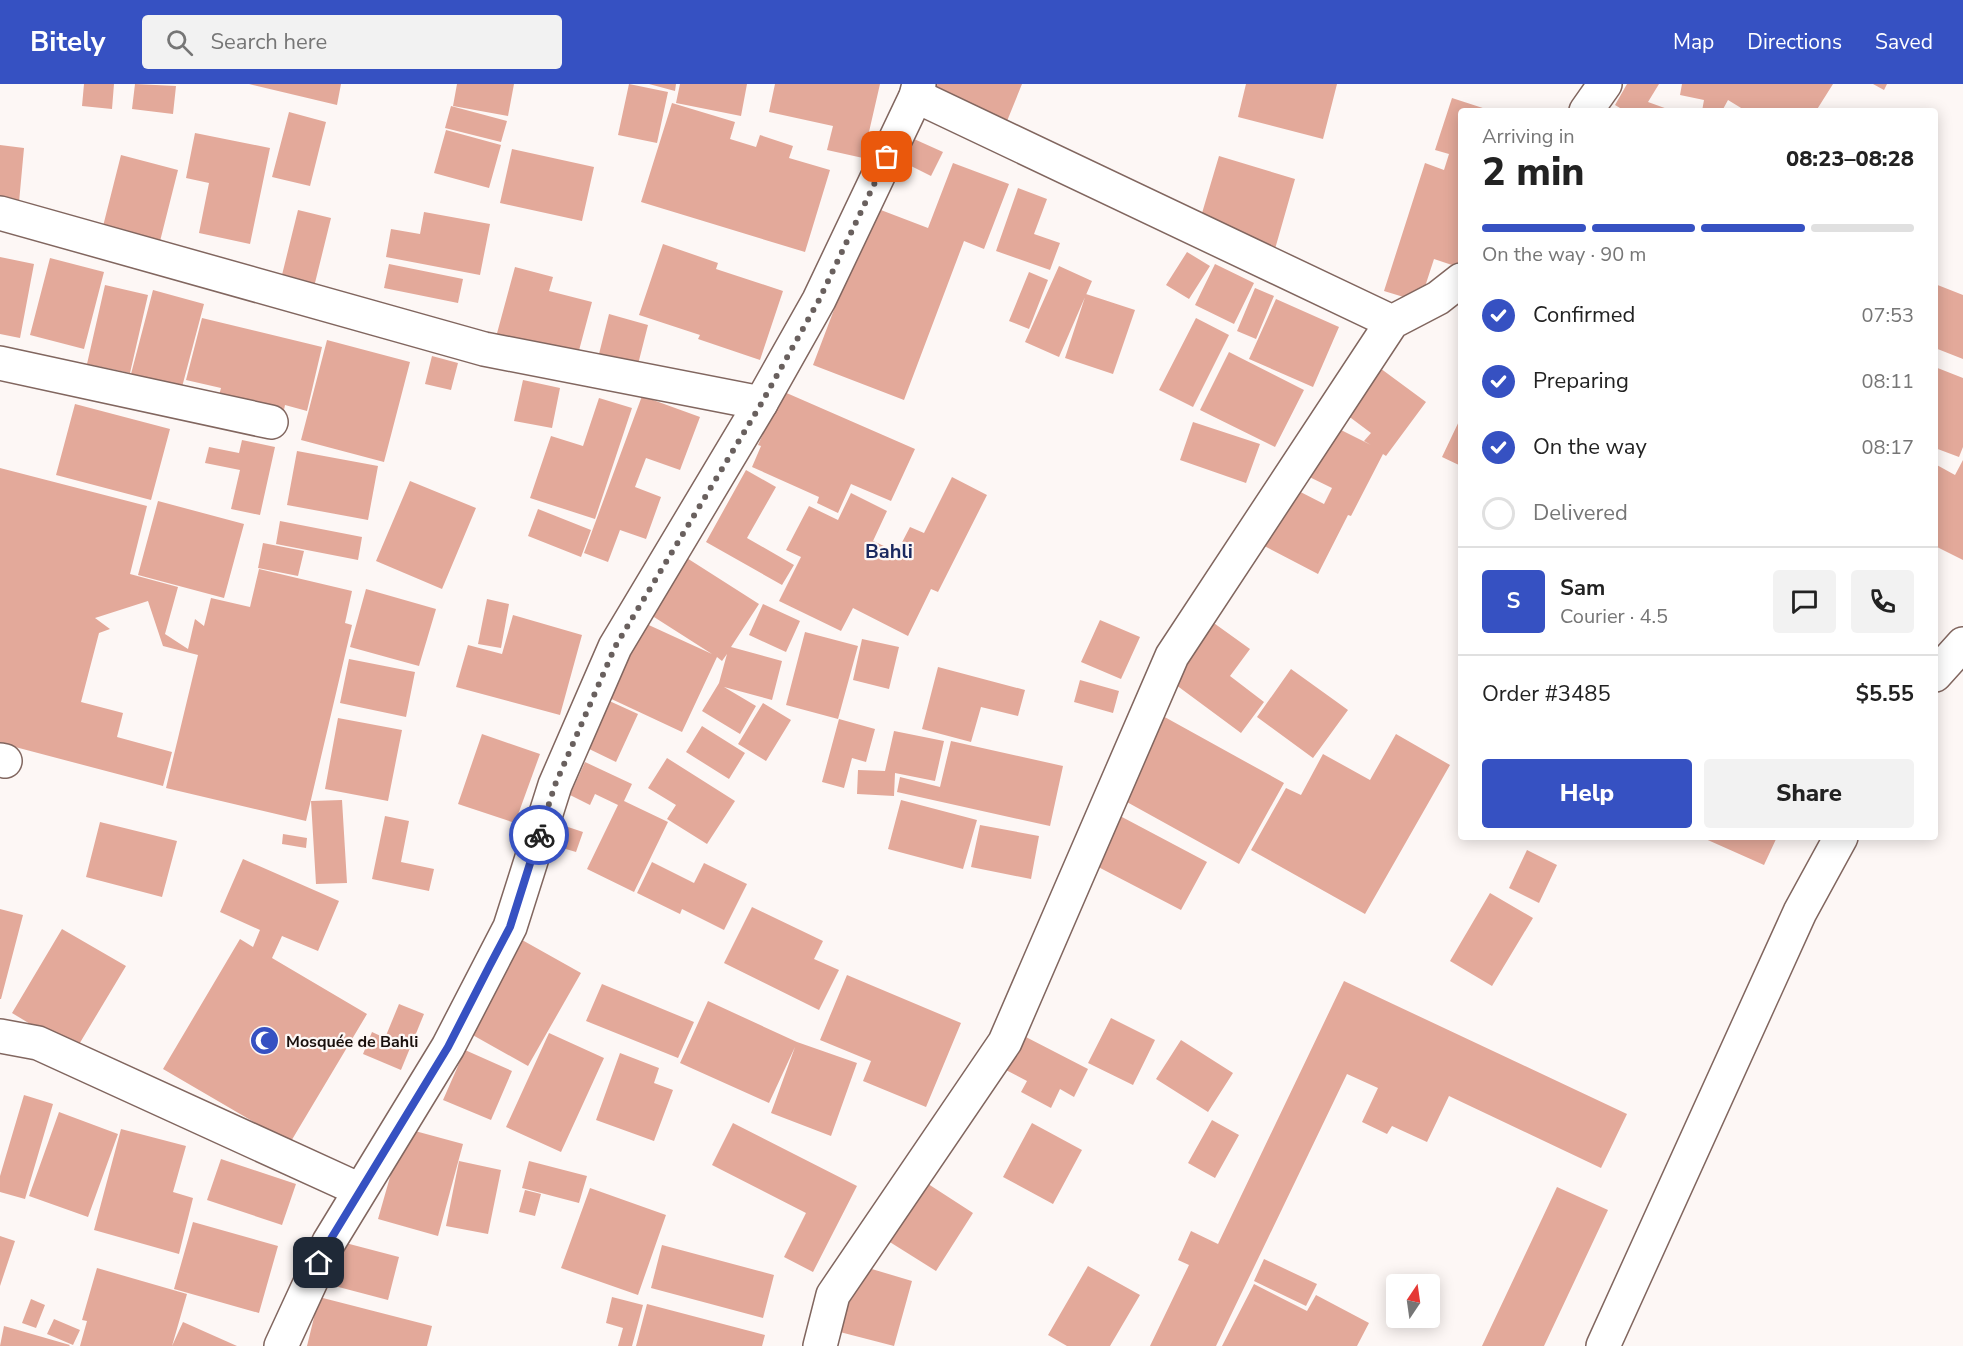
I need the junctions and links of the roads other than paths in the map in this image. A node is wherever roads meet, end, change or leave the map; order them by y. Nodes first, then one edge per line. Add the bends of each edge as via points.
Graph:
1 (1605, 84) edge
2 (918, 90) edge
3 (1588, 108) edge
4 (0, 213) edge
5 (1458, 281) edge
6 (1392, 322) junction
7 (0, 363) edge
8 (761, 404) junction
9 (271, 422) dead end
10 (1963, 644) edge
11 (1938, 672) edge
12 (1839, 840) edge
13 (0, 1036) edge
14 (360, 1190) junction
15 (281, 1346) edge
16 (820, 1346) edge
17 (1603, 1346) edge

1 - 3 street
2 - 6 street
2 - 8 street via 819,300
4 - 8 street via 484,349
5 - 6 street via 1438,298
6 - 16 street via 1172,656 1005,1042 833,1295
7 - 9 street
8 - 14 street via 615,647 555,785 510,927 448,1047
10 - 11 street
12 - 17 street via 1800,912
13 - 14 street via 38,1043
14 - 15 street via 329,1242

